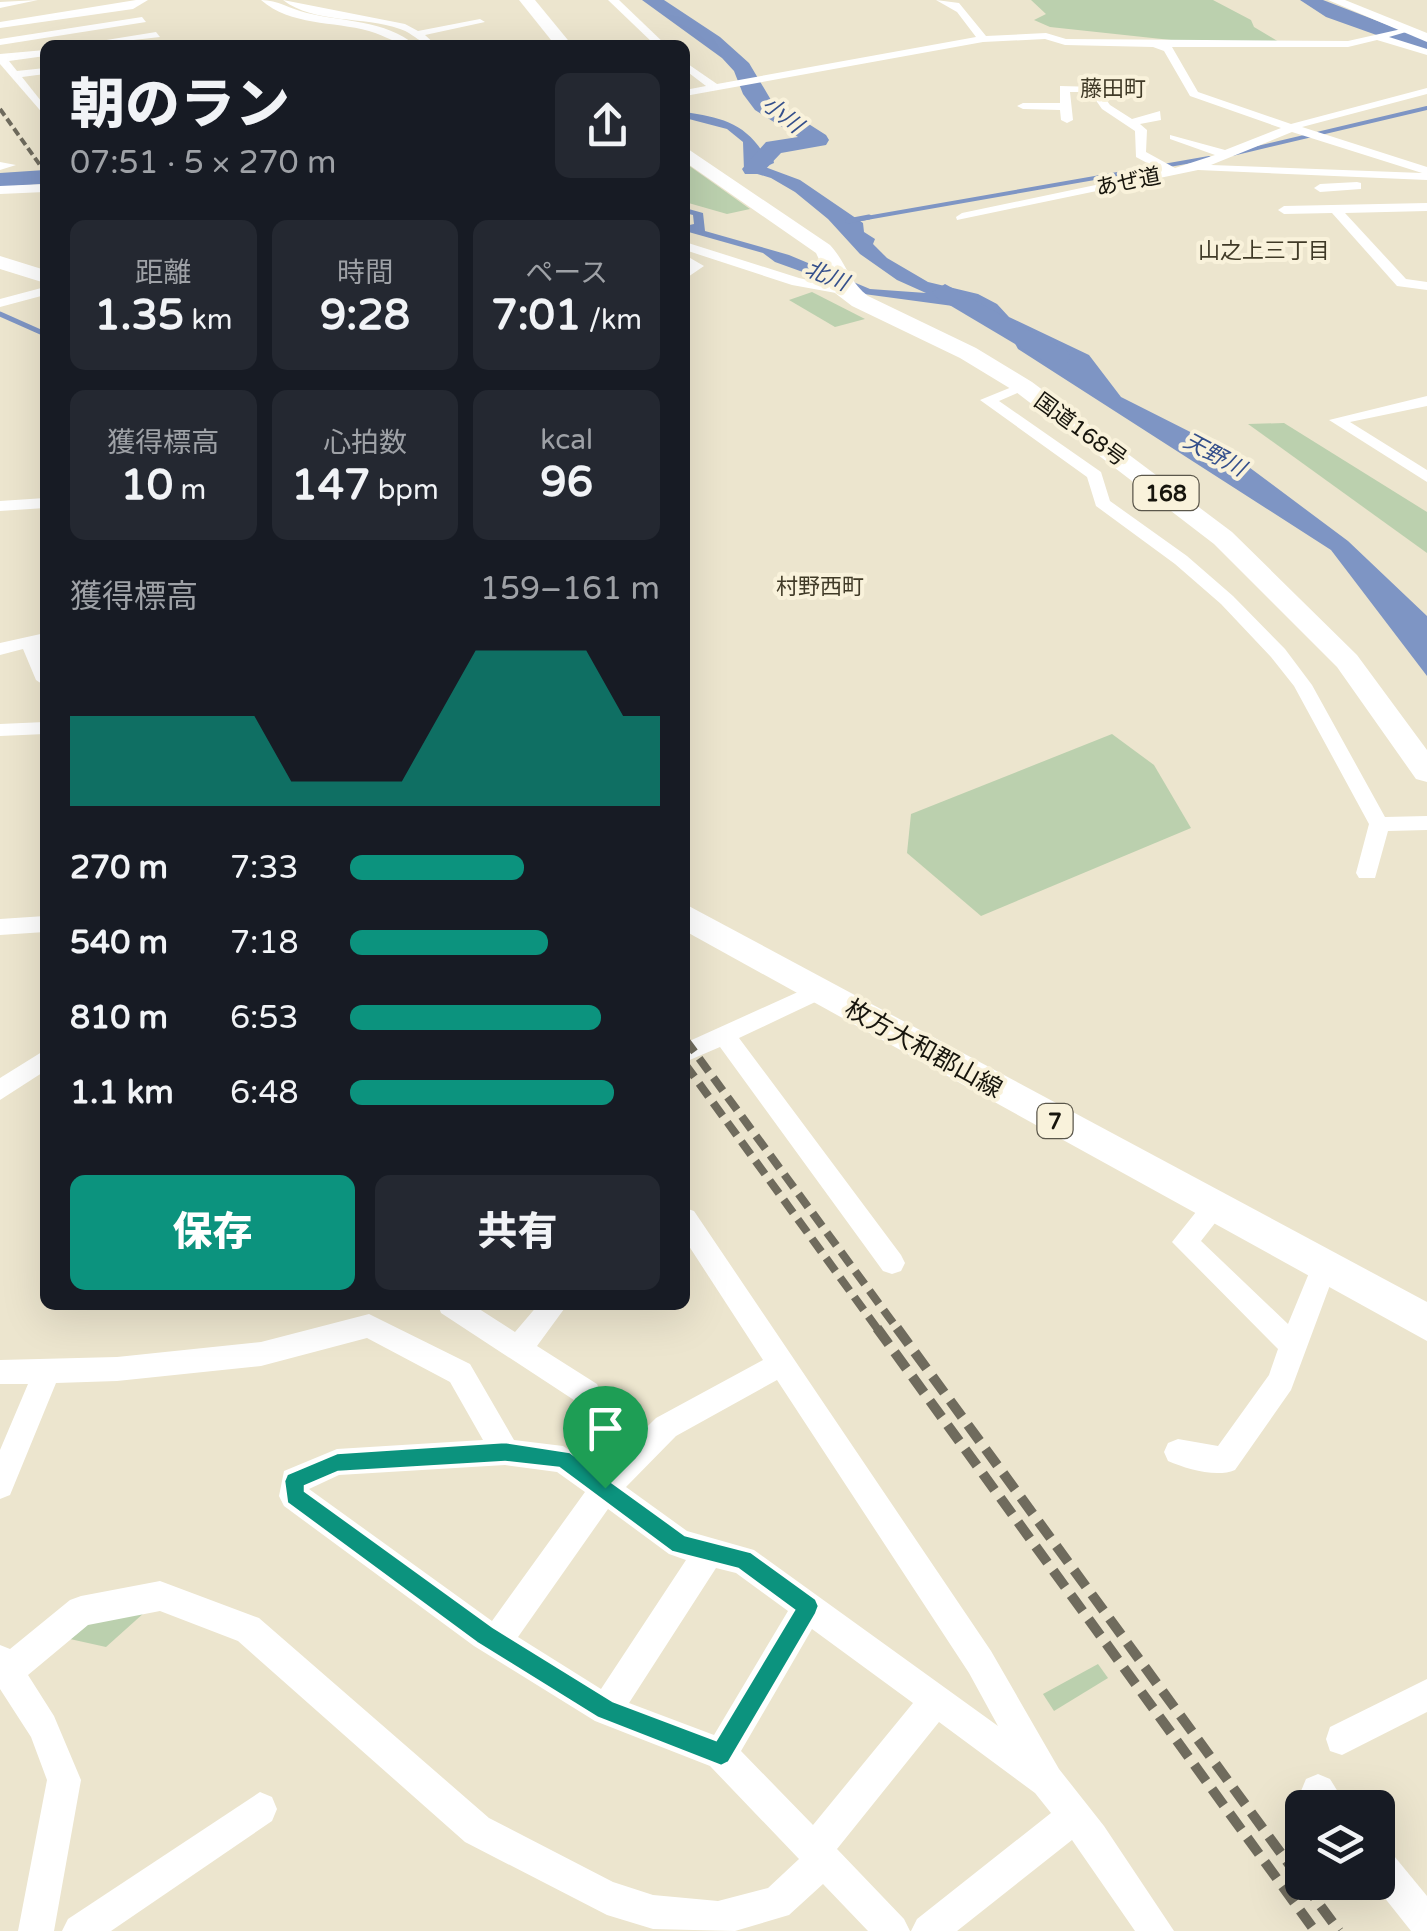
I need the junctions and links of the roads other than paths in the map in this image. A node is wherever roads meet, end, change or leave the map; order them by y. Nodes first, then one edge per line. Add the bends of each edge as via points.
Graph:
1 (33, 0) edge
2 (268, 0) edge
3 (288, 0) edge
4 (527, 0) edge
5 (614, 0) edge
6 (941, 0) edge
7 (1334, 0) edge
8 (138, 3) edge
9 (108, 4) edge
10 (0, 5) edge
11 (84, 12) junction
12 (142, 20) junction
13 (480, 22) dead end
14 (0, 25) edge
15 (98, 26) junction
16 (1402, 30) junction
17 (156, 35) junction
18 (1377, 36) junction
19 (984, 38) junction
20 (1427, 38) edge
21 (408, 39) edge
22 (111, 40) edge
23 (133, 40) edge
24 (161, 40) edge
25 (560, 40) edge
26 (656, 40) edge
27 (0, 42) edge
28 (1154, 44) junction
29 (1427, 52) edge
30 (40, 54) edge
31 (1, 58) edge
32 (690, 69) edge
33 (40, 71) edge
34 (15, 76) junction
35 (712, 88) junction
36 (40, 91) edge
37 (690, 92) edge
38 (1031, 92) dead end
39 (1427, 92) edge
40 (29, 93) junction
41 (40, 106) edge
42 (1023, 106) dead end
43 (1066, 109) junction
44 (1156, 113) dead end
45 (1085, 116) dead end
46 (1104, 117) dead end
47 (1126, 120) junction
48 (1288, 128) junction
49 (1174, 137) dead end
50 (1226, 155) junction
51 (690, 159) edge
52 (1193, 168) junction
53 (1173, 172) junction
54 (1427, 174) edge
55 (1392, 181) junction
56 (40, 188) edge
57 (1320, 188) dead end
58 (0, 190) edge
59 (1421, 207) edge
60 (1334, 209) junction
61 (1284, 210) dead end
62 (962, 217) dead end
63 (1427, 220) edge
64 (690, 248) edge
65 (0, 262) edge
66 (40, 275) edge
67 (1427, 286) edge
68 (845, 289) junction
69 (40, 291) edge
70 (0, 303) edge
71 (1024, 387) junction
72 (1422, 401) edge
73 (1427, 416) edge
74 (1427, 476) edge
75 (40, 504) edge
76 (0, 506) edge
77 (38, 640) edge
78 (0, 650) edge
79 (40, 728) edge
80 (0, 730) edge
81 (1427, 772) edge
82 (1427, 822) edge
83 (1379, 824) junction
84 (1367, 874) dead end
85 (690, 919) edge
86 (40, 924) edge
87 (0, 926) edge
88 (820, 990) junction
89 (724, 1035) junction
90 (690, 1050) edge
91 (40, 1062) edge
92 (0, 1090) edge
93 (1213, 1209) junction
94 (690, 1227) edge
95 (892, 1264) dead end
96 (1323, 1269) junction
97 (459, 1310) edge
98 (550, 1310) edge
99 (372, 1315) edge
100 (1427, 1323) edge
101 (1293, 1346) junction
102 (518, 1348) junction
103 (781, 1364) junction
104 (48, 1369) junction
105 (0, 1372) edge
106 (587, 1394) dead end
107 (505, 1452) junction
108 (1178, 1452) dead end
109 (0, 1485) edge
110 (605, 1488) junction
111 (708, 1552) junction
112 (808, 1606) junction
113 (496, 1642) junction
114 (4, 1666) edge
115 (1427, 1695) edge
116 (934, 1701) junction
117 (606, 1710) junction
118 (1342, 1739) dead end
119 (721, 1754) junction
120 (1046, 1781) junction
121 (260, 1808) dead end
122 (1074, 1816) junction
123 (819, 1855) junction
124 (1395, 1883) edge
125 (1427, 1922) edge
126 (33, 1924) edge
127 (717, 1925) edge
128 (80, 1931) edge
129 (892, 1931) edge
130 (929, 1931) edge
131 (1156, 1931) edge

1 - 10 street
2 - 21 street
3 - 21 street via 404,28
4 - 25 main road
5 - 26 street
6 - 19 street via 968,16
7 - 16 street
8 - 9 street
8 - 12 street
9 - 11 street
11 - 14 street
11 - 15 street
12 - 15 street
12 - 17 street
13 - 21 street
15 - 22 street
15 - 27 street
16 - 18 street
16 - 20 street
17 - 23 street
17 - 24 street
18 - 28 street via 1348,44
18 - 29 street
19 - 28 street
19 - 35 street
28 - 48 street via 1168,48 1194,94
30 - 31 street
31 - 34 street
32 - 35 street
33 - 34 street
34 - 40 street
35 - 37 street
36 - 40 street
38 - 43 street
39 - 48 street, あぜ道
40 - 41 street
42 - 43 street
43 - 45 street
43 - 47 street via 1064,88 1094,89
44 - 47 street via 1158,118
46 - 47 street
47 - 53 street via 1141,130 1140,154
48 - 50 street, あぜ道
48 - 54 street
49 - 50 street
50 - 52 street, あぜ道
51 - 68 main road via 832,259
52 - 53 street, あぜ道
52 - 55 street via 1331,172
53 - 62 street, あぜ道
54 - 55 street
55 - 57 street
55 - 59 street
56 - 58 street
59 - 60 street
59 - 63 street
60 - 61 street
60 - 67 street via 1402,283
64 - 68 street via 797,282
65 - 66 main road
68 - 71 main road, 国道168号 / 168
69 - 70 street
71 - 81 main road, 国道168号 / 168 via 1222,538 1277,590 1348,661
71 - 83 street via 988,400 1095,474 1102,503 1182,560 1278,652
72 - 73 street
72 - 74 street via 1337,420
75 - 76 street
77 - 78 street
79 - 80 street
82 - 83 street
83 - 84 street
85 - 88 main road, 枚方大和郡山線 / 7
86 - 87 street
88 - 89 street
88 - 93 main road, 枚方大和郡山線 / 7
89 - 90 street
89 - 95 street
91 - 92 street
93 - 96 main road, 枚方大和郡山線 / 7
93 - 101 street via 1186,1242
94 - 103 street
96 - 100 main road, 枚方大和郡山線 / 7
96 - 101 street
97 - 102 street
98 - 102 street
99 - 104 street via 261,1354
99 - 107 street via 460,1373
101 - 108 street via 1282,1381 1225,1460
102 - 106 street
103 - 110 street via 666,1428
103 - 120 street via 980,1662
104 - 105 street
104 - 109 street
107 - 110 street via 563,1459
107 - 113 street via 337,1462 294,1481 294,1496
110 - 111 street via 680,1544
110 - 113 street
111 - 112 street via 743,1560
111 - 117 street
112 - 116 street
112 - 119 street
113 - 117 street
114 - 126 street via 44,1727 64,1780
114 - 127 street via 80,1611 160,1596 248,1629 477,1830 606,1898
115 - 118 street
116 - 120 street
116 - 123 street
117 - 119 street
119 - 123 street
120 - 122 street
121 - 128 street
122 - 130 street
122 - 131 street
123 - 127 street via 777,1903
123 - 129 street
124 - 125 street

